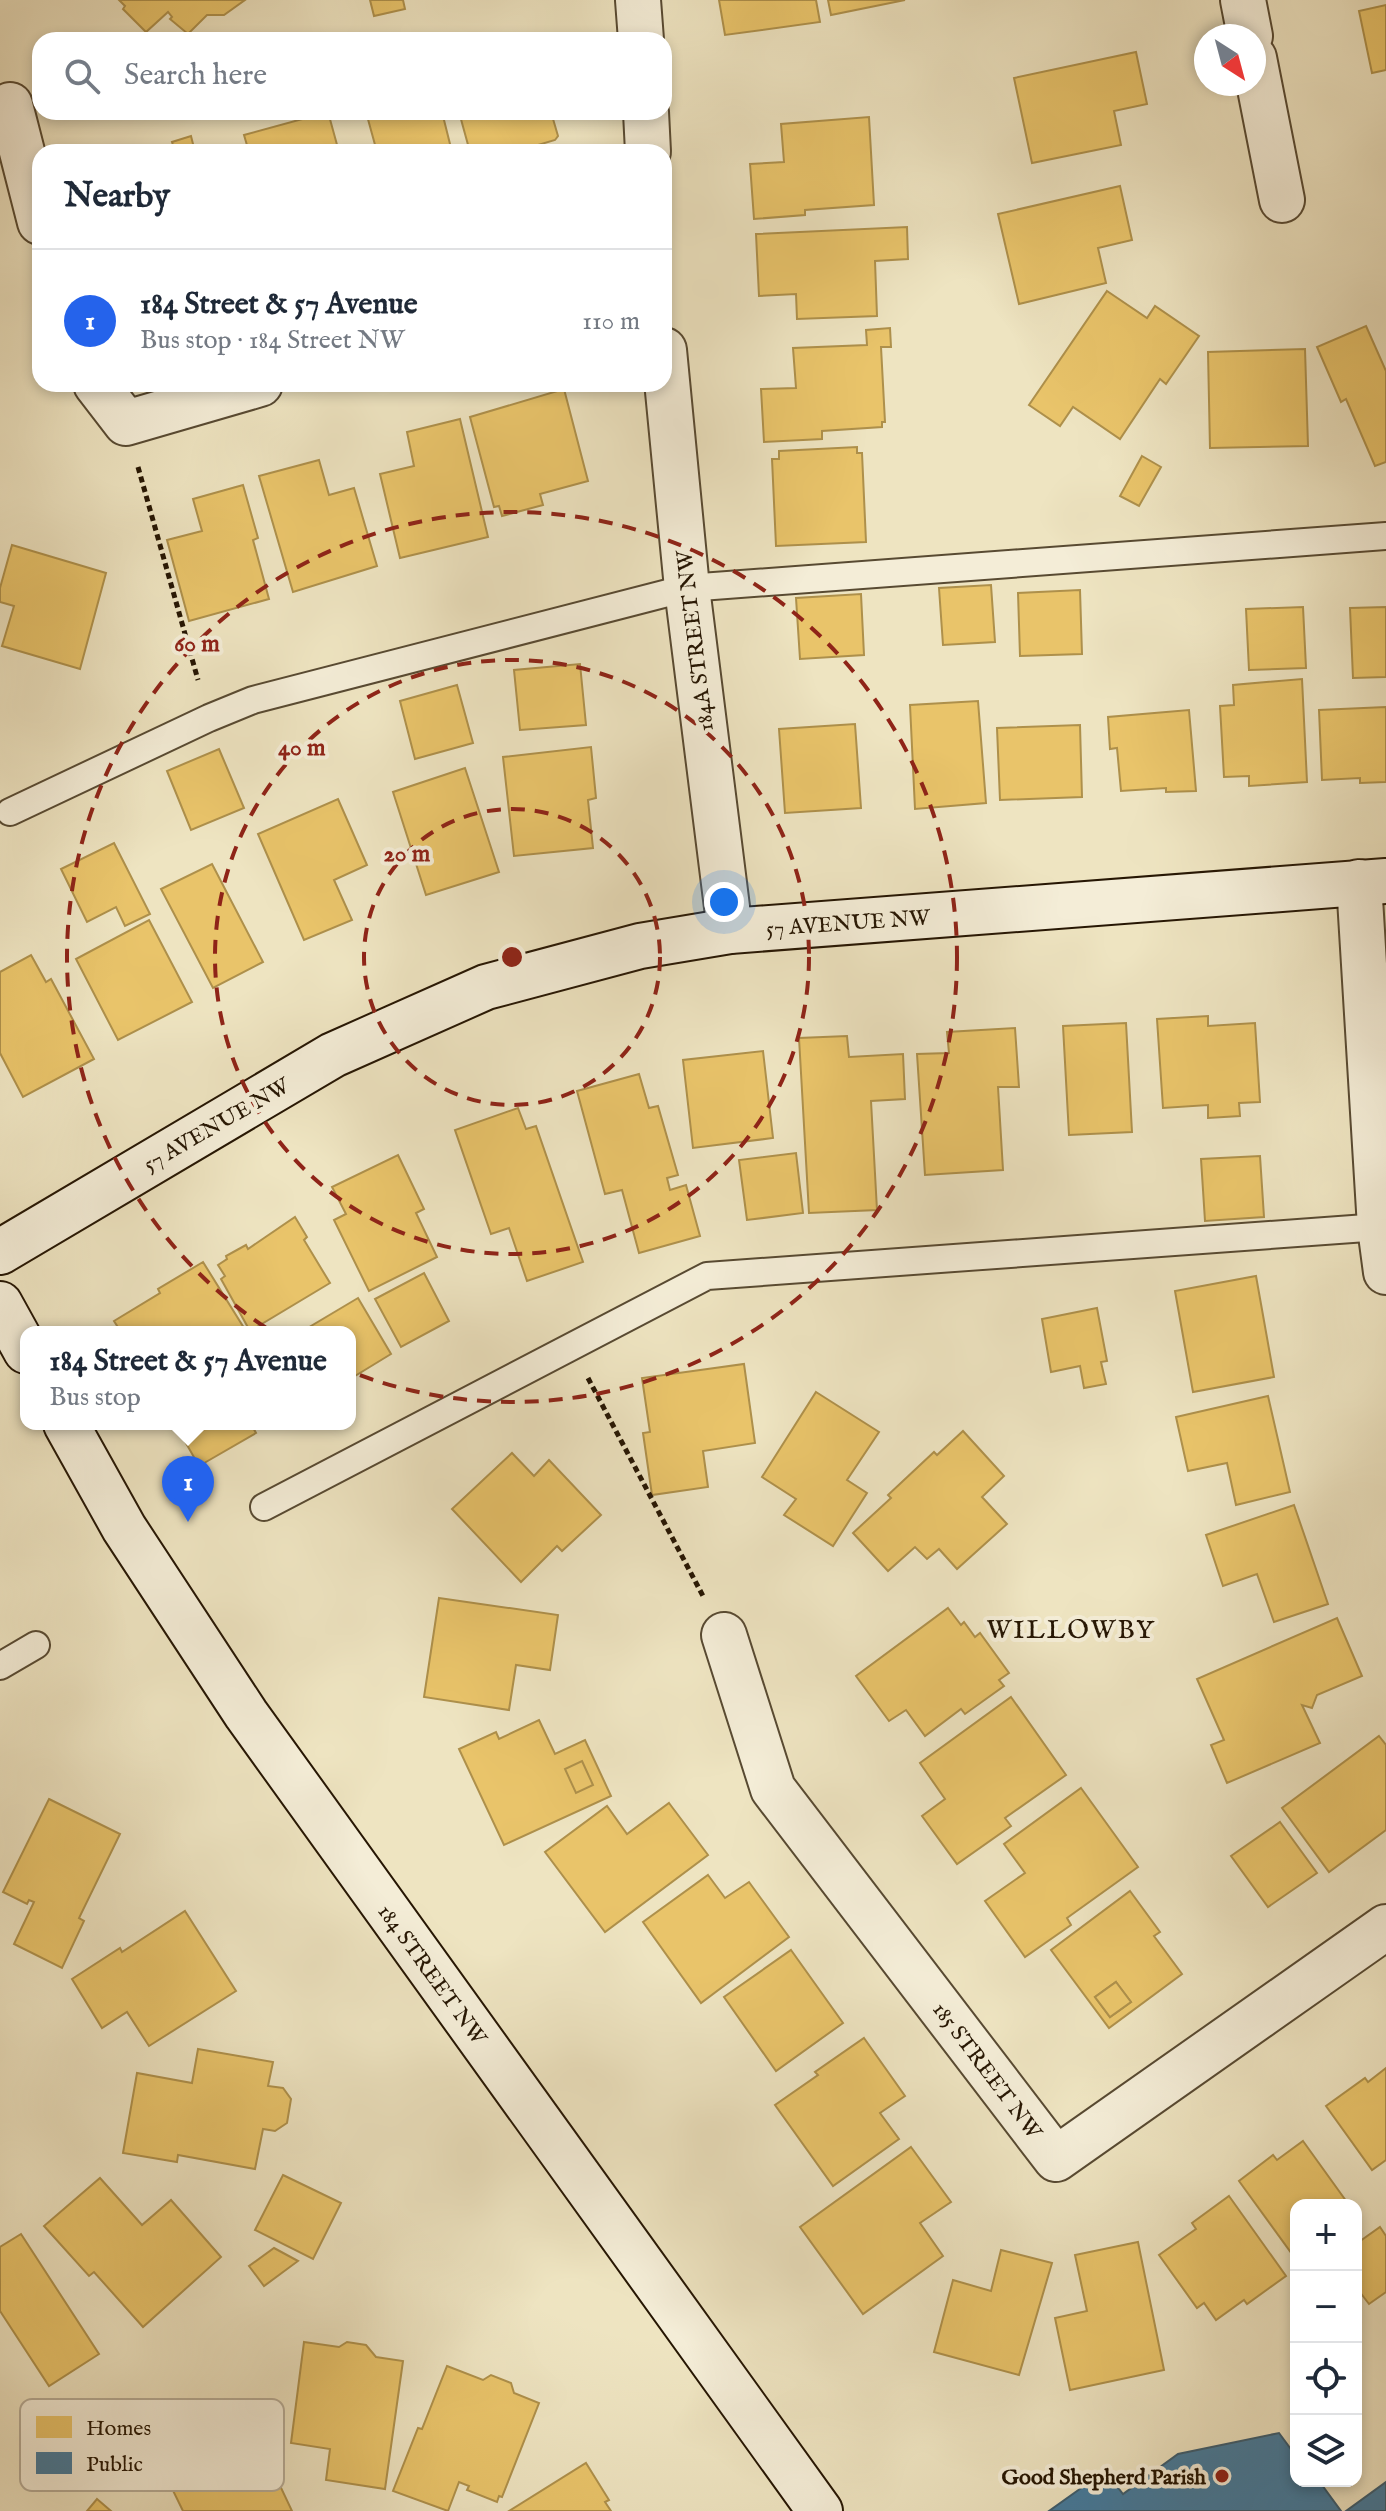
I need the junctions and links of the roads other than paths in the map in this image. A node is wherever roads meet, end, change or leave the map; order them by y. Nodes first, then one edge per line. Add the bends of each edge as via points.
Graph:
1 (638, 0) edge
2 (1243, 0) edge
3 (1248, 24) edge
4 (640, 32) edge
5 (1261, 96) edge
6 (10, 105) dead end
7 (646, 120) edge
8 (648, 144) edge
9 (32, 191) edge
10 (1282, 200) dead end
11 (102, 392) edge
12 (233, 392) edge
13 (668, 392) edge
14 (1386, 536) edge
15 (687, 588) junction
16 (10, 812) dead end
17 (1372, 882) edge
18 (730, 931) junction
19 (1380, 1227) junction
20 (0, 1252) edge
21 (1386, 1272) edge
22 (0, 1304) edge
23 (20, 1340) edge
24 (69, 1430) edge
25 (264, 1507) dead end
26 (724, 1635) road end
27 (36, 1645) dead end
28 (0, 1666) edge
29 (1386, 1927) edge
30 (820, 2511) edge

1 - 4 street
2 - 3 street
5 - 10 street
6 - 9 street
7 - 8 street
11 - 12 street via 126,423
13 - 15 street, 184A STREET NW
14 - 15 lane
15 - 16 lane via 253,700
15 - 18 street, 184A STREET NW
17 - 18 street, 57 AVENUE NW
17 - 19 street
18 - 20 street, 57 AVENUE NW via 640,946 486,987 333,1055
19 - 21 street
19 - 25 lane via 707,1276
22 - 23 street
24 - 30 street, 184 STREET NW via 124,1528 246,1714
26 - 29 street, 185 STREET NW via 773,1789 1056,2159
27 - 28 lane

